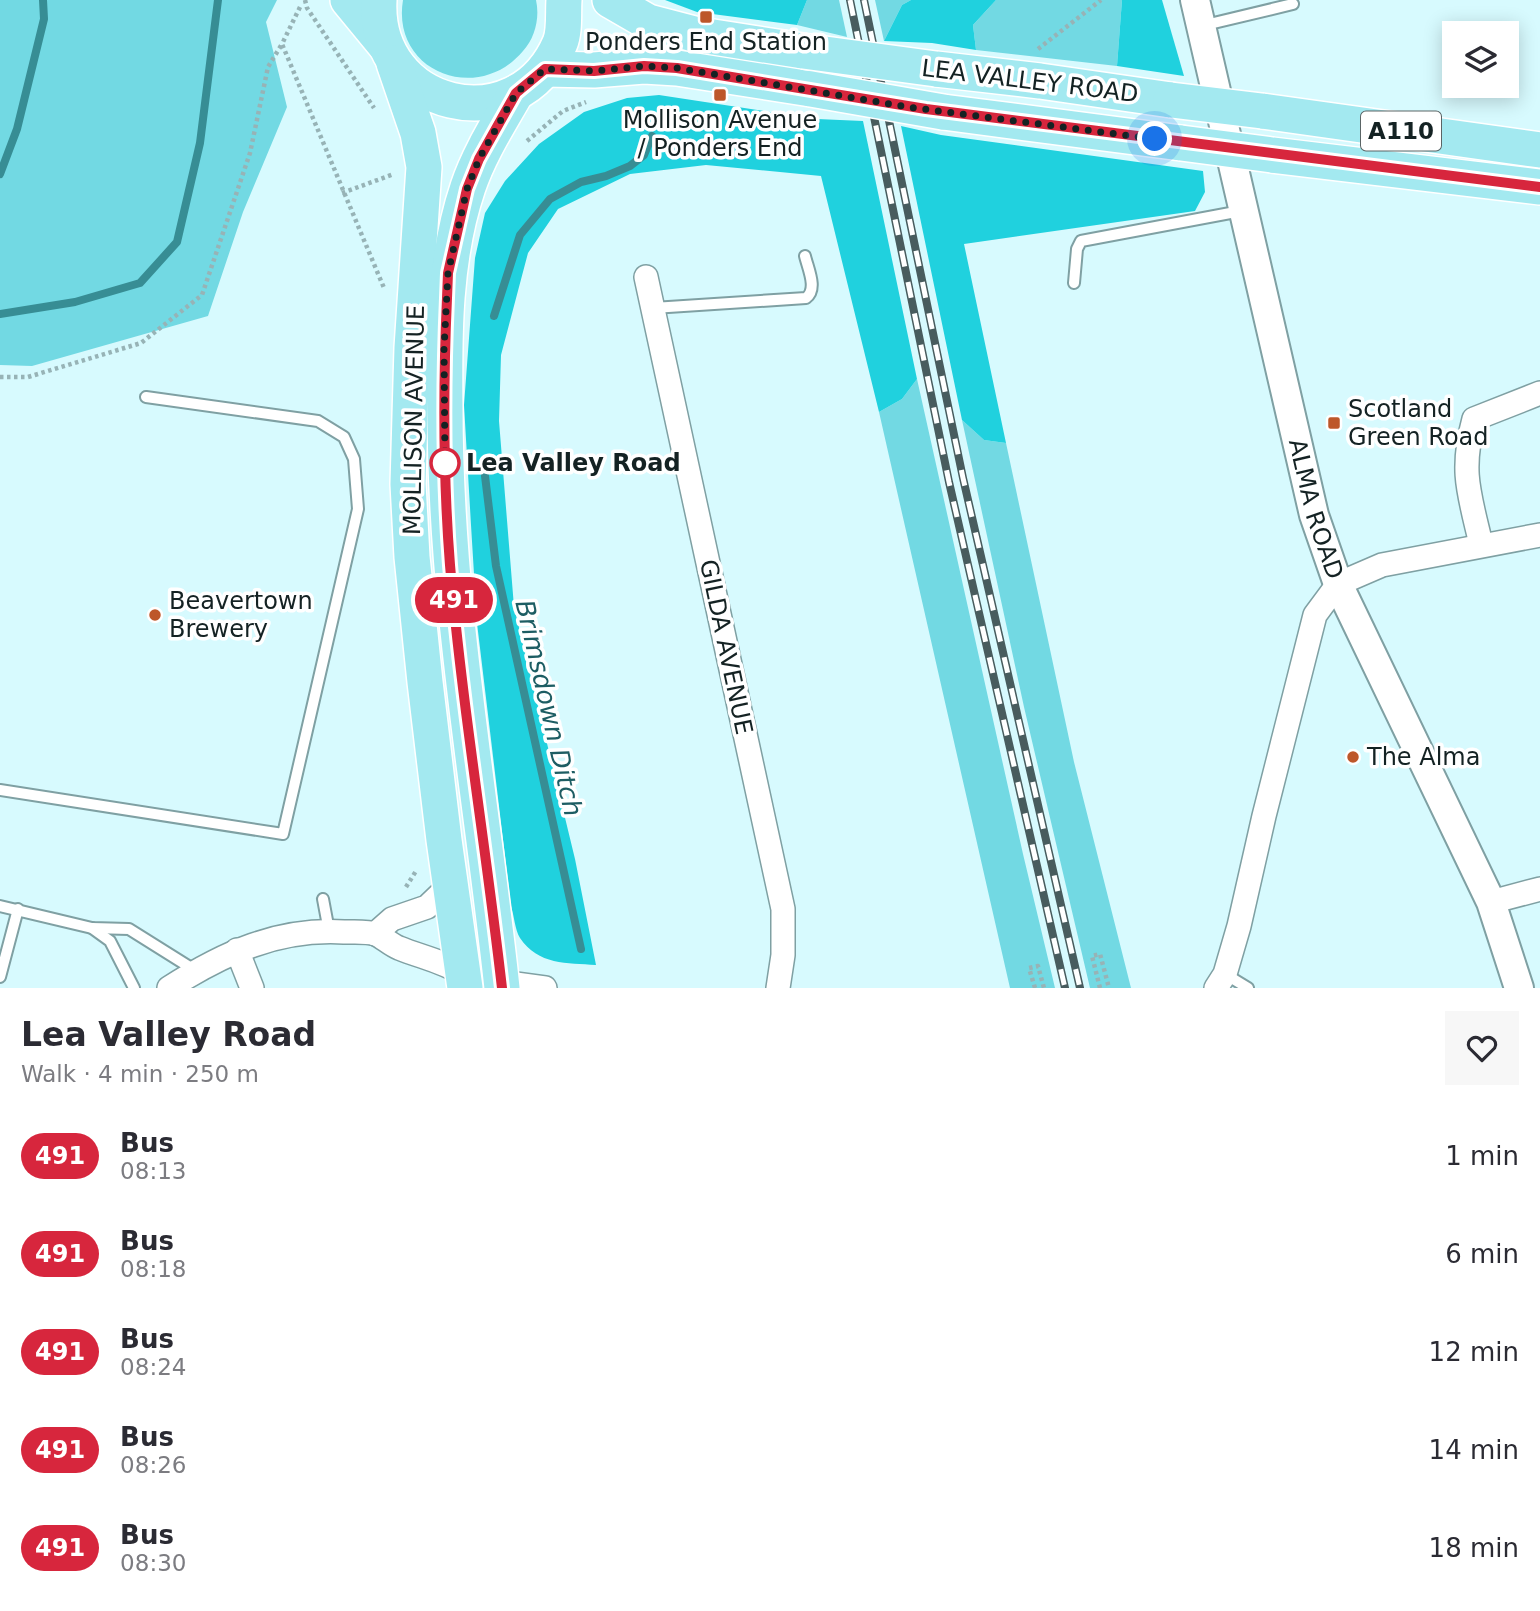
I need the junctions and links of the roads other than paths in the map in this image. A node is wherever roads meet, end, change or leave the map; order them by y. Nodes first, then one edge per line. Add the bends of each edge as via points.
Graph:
1 (348, 0) edge
2 (379, 0) edge
3 (564, 0) edge
4 (610, 0) edge
5 (1293, 4) dead end
6 (1198, 13) edge
7 (389, 54) junction
8 (545, 69) junction
9 (516, 93) junction
10 (1540, 150) edge
11 (1540, 187) edge
12 (1244, 211) junction
13 (804, 256) dead end
14 (646, 277) dead end
15 (1074, 283) dead end
16 (653, 308) junction
17 (1540, 393) edge
18 (146, 397) dead end
19 (1540, 535) edge
20 (1481, 544) junction
21 (1338, 584) junction
22 (0, 790) edge
23 (451, 884) junction
24 (1540, 889) edge
25 (323, 900) dead end
26 (1491, 902) junction
27 (0, 906) edge
28 (18, 909) junction
29 (92, 928) junction
30 (329, 931) junction
31 (374, 934) junction
32 (237, 950) junction
33 (196, 971) junction
34 (0, 977) edge
35 (464, 981) edge
36 (1220, 981) edge
37 (501, 985) edge
38 (134, 988) edge
39 (170, 988) edge
40 (251, 988) edge
41 (545, 988) edge
42 (778, 988) edge
43 (1248, 988) edge
44 (1519, 988) edge

1 - 7 main road
2 - 7 main road via 378,14
3 - 8 main road via 561,40
4 - 10 main road, LEA VALLEY ROAD / A110, bridge via 648,22 694,34
5 - 6 lane
6 - 12 street, ALMA ROAD
7 - 9 main road via 415,85 454,103 500,100
7 - 23 main road, MOLLISON AVENUE via 418,133 424,167 408,484 424,670
8 - 9 main road
8 - 11 main road, LEA VALLEY ROAD / A110, bridge via 677,68 943,112
9 - 37 main road, MOLLISON AVENUE via 467,189 448,273 444,349 450,562
12 - 15 lane via 1081,241
12 - 21 street, ALMA ROAD via 1314,515
13 - 16 lane via 813,289 806,298
14 - 16 street, GILDA AVENUE
16 - 42 street, GILDA AVENUE via 783,909
17 - 20 street via 1474,419 1466,483
18 - 22 lane via 318,421 344,437 354,458 358,509 283,834
19 - 20 street
20 - 21 street via 1382,565
21 - 26 street, ALMA ROAD
21 - 36 street via 1315,615 1239,926
23 - 31 street via 427,906 392,919
23 - 35 main road, MOLLISON AVENUE
24 - 26 street
25 - 30 lane
26 - 44 street, ALMA ROAD
27 - 28 lane
28 - 29 lane
28 - 34 lane
29 - 33 lane via 129,929
29 - 38 lane via 110,942
30 - 31 street
30 - 32 street via 297,932
31 - 35 street via 397,948 447,963
32 - 33 street
32 - 40 street
33 - 39 street
36 - 43 lane
37 - 41 street

